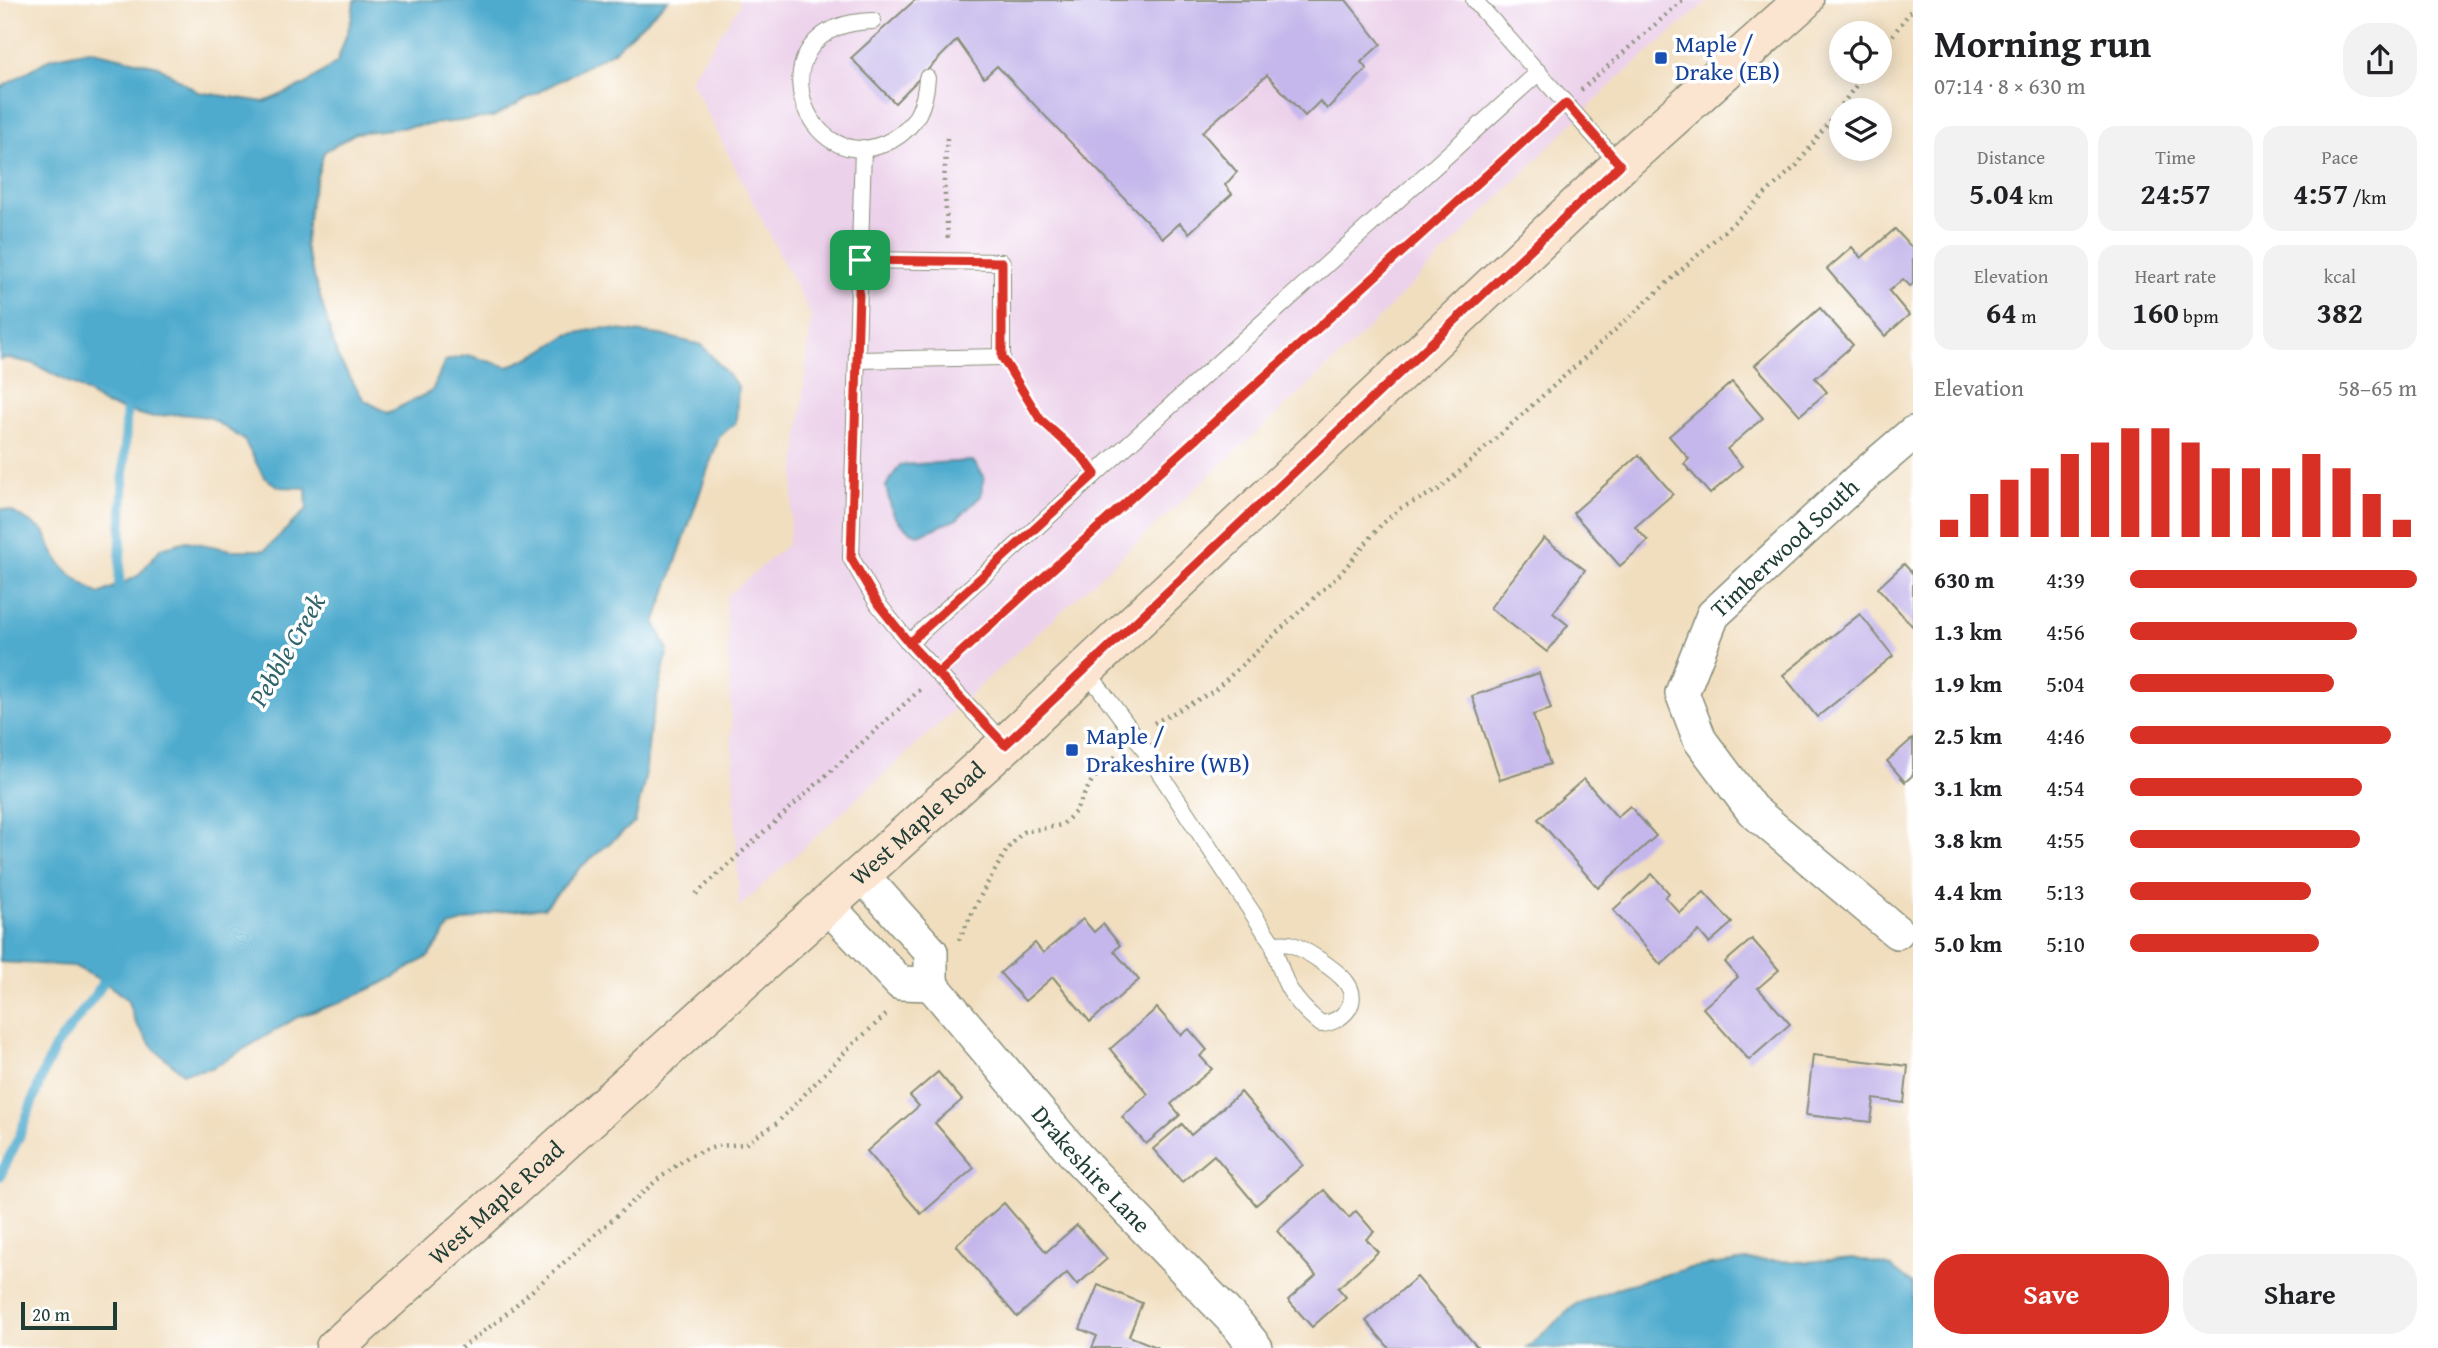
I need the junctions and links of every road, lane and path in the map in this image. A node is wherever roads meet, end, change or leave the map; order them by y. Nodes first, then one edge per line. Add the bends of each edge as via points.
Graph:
1 (1474, 0) edge
2 (1683, 0) edge
3 (1801, 1) edge
4 (1913, 8) edge
5 (873, 21) dead end
6 (1892, 36) edge
7 (1539, 72) junction
8 (927, 78) dead end
9 (1857, 84) edge
10 (1566, 103) junction
11 (947, 138) dead end
12 (863, 148) junction
13 (1620, 165) junction
14 (860, 260) junction
15 (950, 261) junction
16 (1002, 357) junction
17 (857, 360) junction
18 (1913, 433) edge
19 (1095, 474) junction
20 (909, 643) junction
21 (1086, 670) junction
22 (937, 674) junction
23 (1136, 737) junction
24 (1005, 745) junction
25 (861, 874) junction
26 (696, 894) dead end
27 (827, 905) junction
28 (1896, 932) dead end
29 (957, 944) dead end
30 (1273, 944) junction
31 (931, 985) junction
32 (894, 1008) dead end
33 (335, 1348) edge
34 (461, 1348) edge
35 (1255, 1348) edge

1 - 7 lane
2 - 10 path
3 - 13 main road, West Maple Road
4 - 6 path
5 - 12 lane via 852,21 832,28 804,59 799,79 801,100 810,120 842,145
7 - 10 lane
7 - 19 lane
8 - 12 lane via 917,119 884,145
9 - 23 path via 1797,165 1706,249 1440,489 1399,509 1381,524 1341,573 1214,691 1161,718
10 - 13 lane
10 - 22 path
11 - 15 path via 944,181
12 - 14 lane
13 - 21 main road, West Maple Road
14 - 15 lane
14 - 17 lane
15 - 16 lane via 1002,262
16 - 17 lane
16 - 19 path via 1040,419
17 - 20 lane via 851,558 878,604
18 - 28 street, Timberwood South via 1713,615 1682,693 1700,740 1752,810
19 - 20 lane
20 - 22 lane
21 - 23 lane
21 - 24 main road, West Maple Road
22 - 24 lane
22 - 26 path
23 - 29 path via 1092,780 1075,812 1062,825 1023,832 1008,848
23 - 30 lane
24 - 25 main road, West Maple Road
25 - 27 main road, West Maple Road
25 - 31 street via 931,952
27 - 31 street via 900,983
27 - 33 main road, West Maple Road
30 - 30 lane via 1283,981 1303,1009 1321,1024 1335,1023 1348,1010 1352,995 1346,982 1289,944
31 - 35 street, Drakeshire Lane via 1077,1157
32 - 34 path via 777,1123 745,1144 717,1146 689,1156

